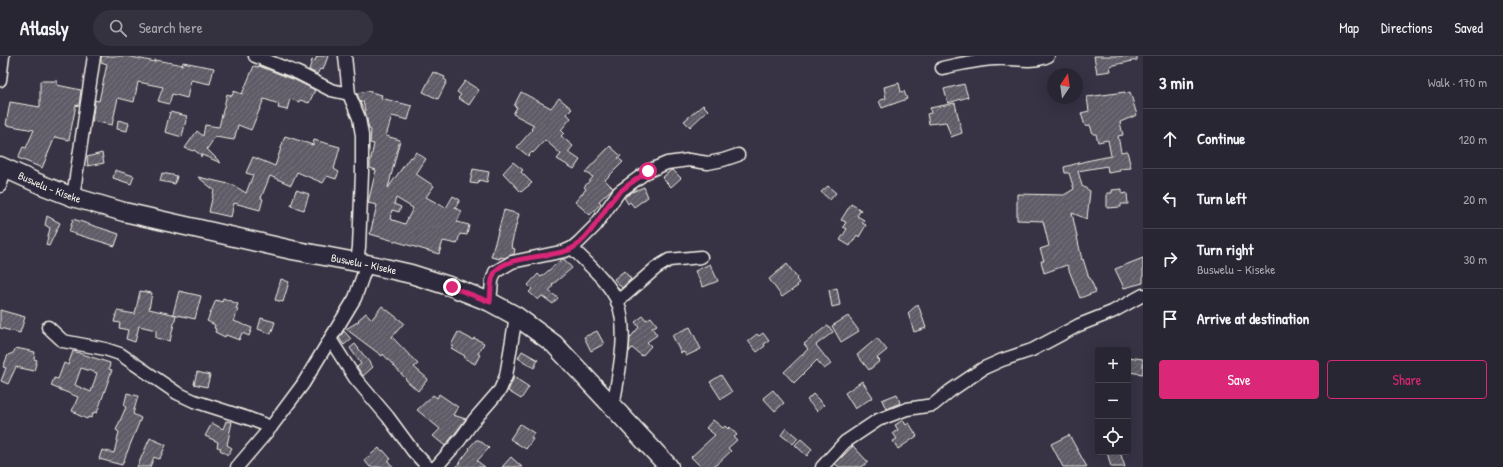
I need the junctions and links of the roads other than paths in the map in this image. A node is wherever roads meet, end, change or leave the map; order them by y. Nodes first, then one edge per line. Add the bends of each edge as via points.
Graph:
1 (3, 56) edge
2 (94, 56) edge
3 (255, 56) edge
4 (345, 56) edge
5 (1048, 56) edge
6 (942, 68) dead end
7 (0, 80) edge
8 (349, 94) junction
9 (738, 155) dead end
10 (3, 167) edge
11 (0, 186) edge
12 (73, 197) junction
13 (572, 248) junction
14 (701, 257) dead end
15 (362, 263) junction
16 (1143, 295) edge
17 (490, 302) junction
18 (618, 302) junction
19 (516, 316) junction
20 (48, 327) dead end
21 (330, 340) junction
22 (613, 406) junction
23 (271, 428) junction
24 (237, 467) edge
25 (428, 467) edge
26 (436, 467) edge
27 (669, 467) edge
28 (822, 467) edge

1 - 7 street
2 - 12 street
3 - 8 street via 298,73 331,90
4 - 8 street
5 - 6 street via 1034,60 997,58
8 - 15 street via 359,118 362,135 359,247
9 - 13 street via 708,163 689,160 667,163 648,171 619,192 595,226
10 - 11 street
10 - 12 main road, Buswelu - Kiseke
12 - 15 main road, Buswelu - Kiseke via 124,212
13 - 17 street via 512,262 502,267 495,272
13 - 18 street via 596,272
14 - 18 street via 669,260 656,268
15 - 17 main road, Buswelu - Kiseke via 411,274
15 - 21 street via 355,298
16 - 28 street via 1032,350 984,368 933,405 907,409 878,420 845,442
17 - 19 main road, Buswelu - Kiseke
18 - 22 street via 622,334
19 - 22 main road, Buswelu - Kiseke via 554,344
19 - 26 street via 506,376 500,390
20 - 23 street via 63,342 120,354 177,393
21 - 23 street via 303,384
21 - 25 street via 355,378
22 - 27 main road, Buswelu - Kiseke
23 - 24 street

